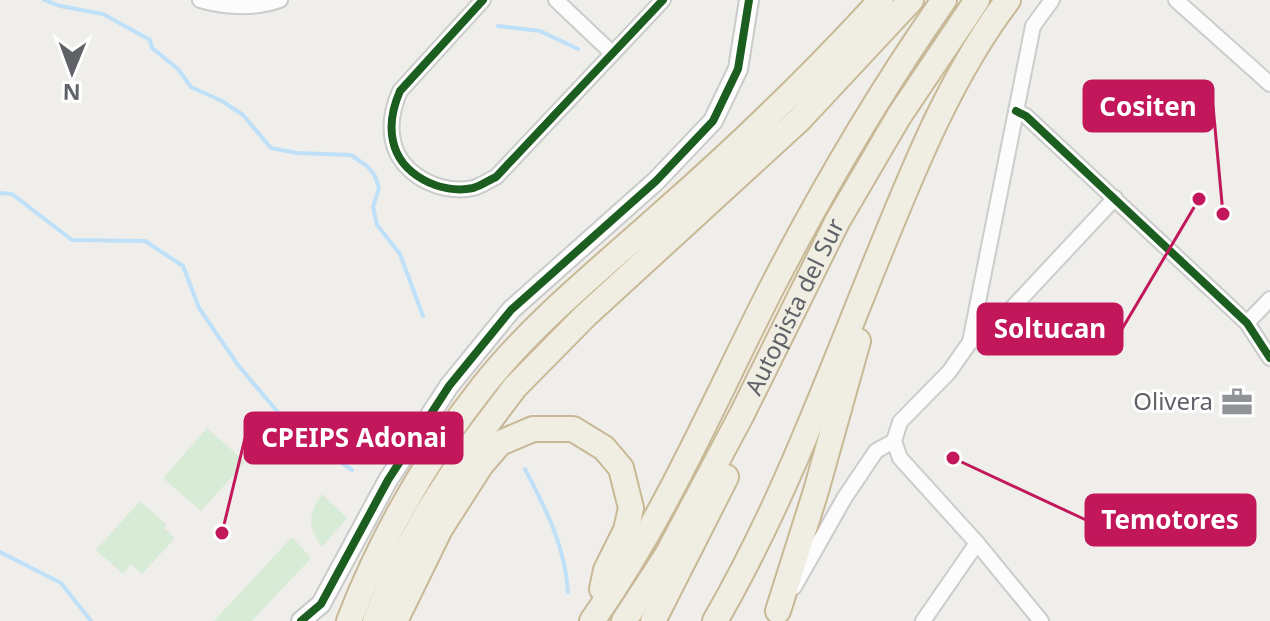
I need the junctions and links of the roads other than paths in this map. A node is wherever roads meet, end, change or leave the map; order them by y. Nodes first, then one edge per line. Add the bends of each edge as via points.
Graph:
1 (200, 0) edge
2 (280, 0) edge
3 (483, 0) edge
4 (556, 0) edge
5 (663, 0) edge
6 (749, 0) edge
7 (881, 0) edge
8 (911, 0) edge
9 (944, 0) edge
10 (977, 0) edge
11 (1008, 0) edge
12 (1052, 0) edge
13 (1176, 0) edge
14 (612, 53) junction
15 (1270, 84) edge
16 (1016, 111) junction
17 (1115, 198) junction
18 (901, 199) junction
19 (1270, 299) edge
20 (1247, 323) junction
21 (970, 342) junction
22 (1270, 358) edge
23 (742, 414) junction
24 (894, 441) junction
25 (977, 543) junction
26 (774, 616) edge
27 (593, 619) edge
28 (301, 621) edge
29 (349, 621) edge
30 (375, 621) edge
31 (395, 621) edge
32 (624, 621) edge
33 (653, 621) edge
34 (715, 621) edge
35 (923, 621) edge
36 (1041, 621) edge

1 - 2 street via 220,5
3 - 14 street via 400,91 392,109 393,143 401,160 431,184 475,188 496,177
4 - 14 street
5 - 14 street
6 - 28 street via 738,69 713,121 656,181 511,310 449,386 388,480 321,604
7 - 29 highway via 824,63 537,326 486,383 400,510
8 - 30 highway via 799,120 515,387 427,513
9 - 27 highway, Autopista del Sur via 814,209 679,479
10 - 23 highway, Autopista del Sur via 899,116 837,222
11 - 18 highway via 958,76
12 - 16 street via 1033,26
13 - 15 street
16 - 17 street
16 - 21 street
17 - 20 street
17 - 21 street via 986,336
18 - 26 highway
18 - 34 highway via 750,560
19 - 20 street
20 - 22 street
21 - 24 street via 900,422
23 - 32 highway, Autopista del Sur via 667,555
23 - 33 highway via 730,468
24 - 25 street via 900,458
24 - 26 street via 876,451
25 - 35 street
25 - 36 street
27 - 31 highway via 631,508 621,468 604,448 573,429 533,429 500,443 481,465 440,529

